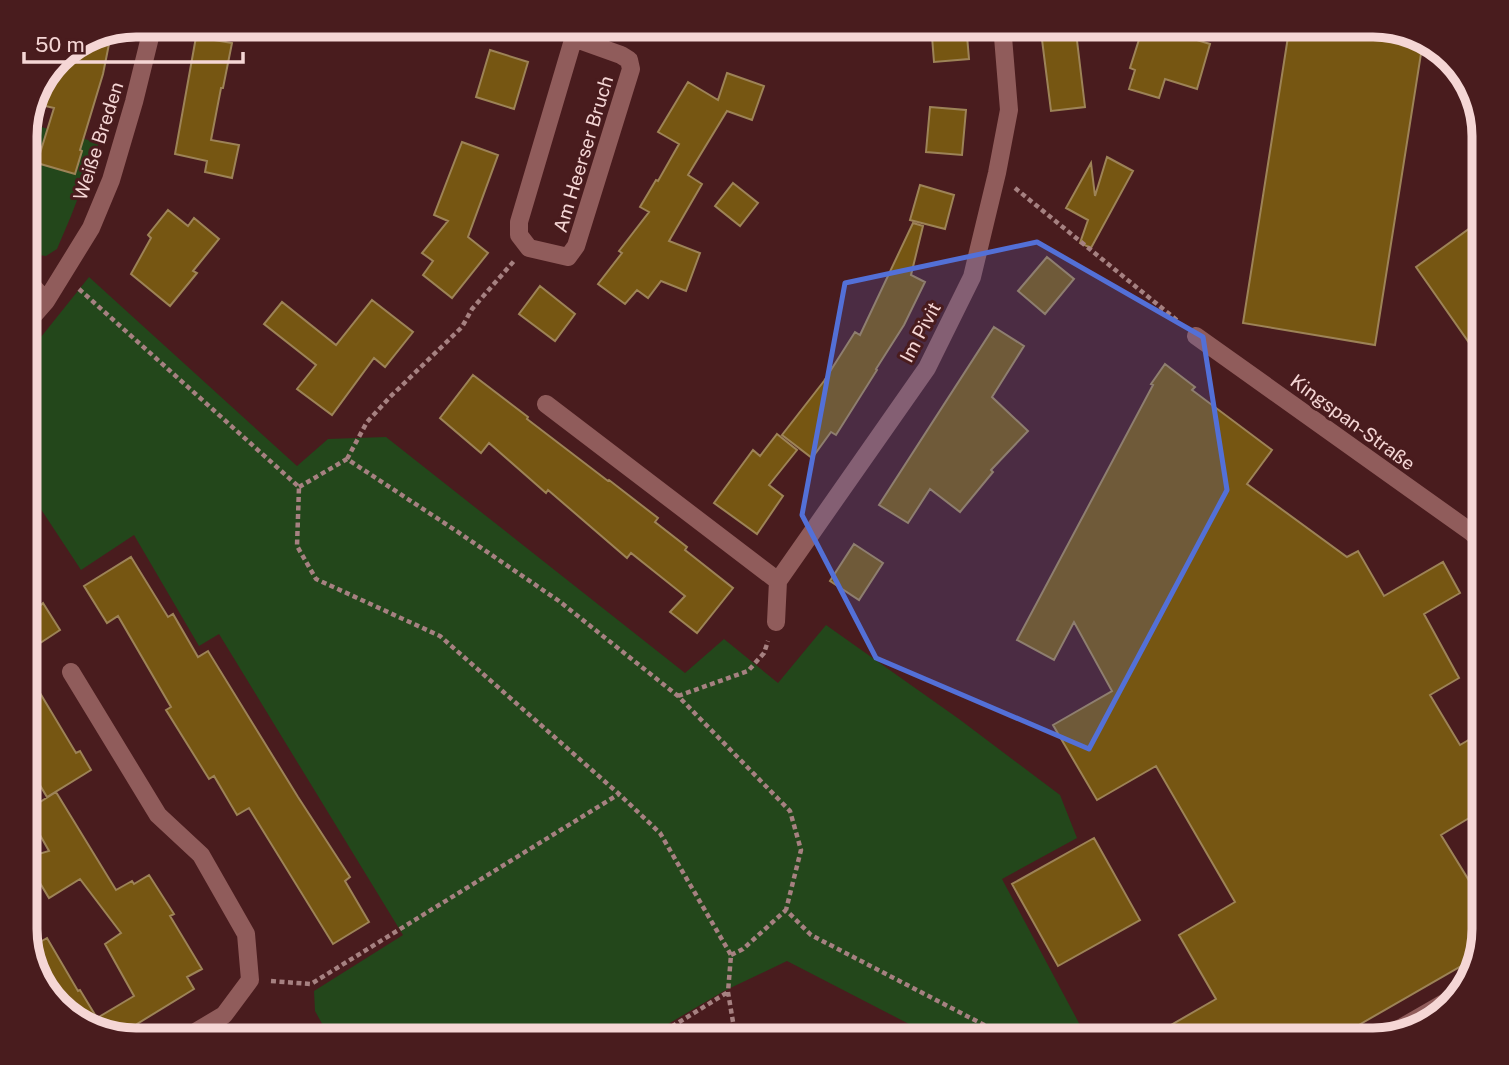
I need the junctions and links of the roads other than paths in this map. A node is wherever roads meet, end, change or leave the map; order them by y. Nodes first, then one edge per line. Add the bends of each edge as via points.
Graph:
1 (150, 37) edge
2 (576, 37) edge
3 (589, 37) edge
4 (1003, 37) edge
5 (37, 291) edge
6 (46, 301) junction
7 (37, 311) edge
8 (1196, 336) road end
9 (546, 404) dead end
10 (1472, 534) edge
11 (778, 581) junction
12 (776, 622) road end
13 (71, 672) dead end
14 (202, 1028) edge

1 - 6 street, Weiße Breden via 111,180 92,228
2 - 3 street, Am Heerser Bruch via 519,222 519,235 528,248 568,257 576,246 631,69 629,60
4 - 11 street, Im Pivit via 1009,110 972,276 927,368
5 - 6 street
6 - 7 street, Weiße Breden
8 - 10 street, Kingspan-Straße
9 - 11 street
11 - 12 street
13 - 14 street via 158,816 201,855 247,934 250,980 224,1014

